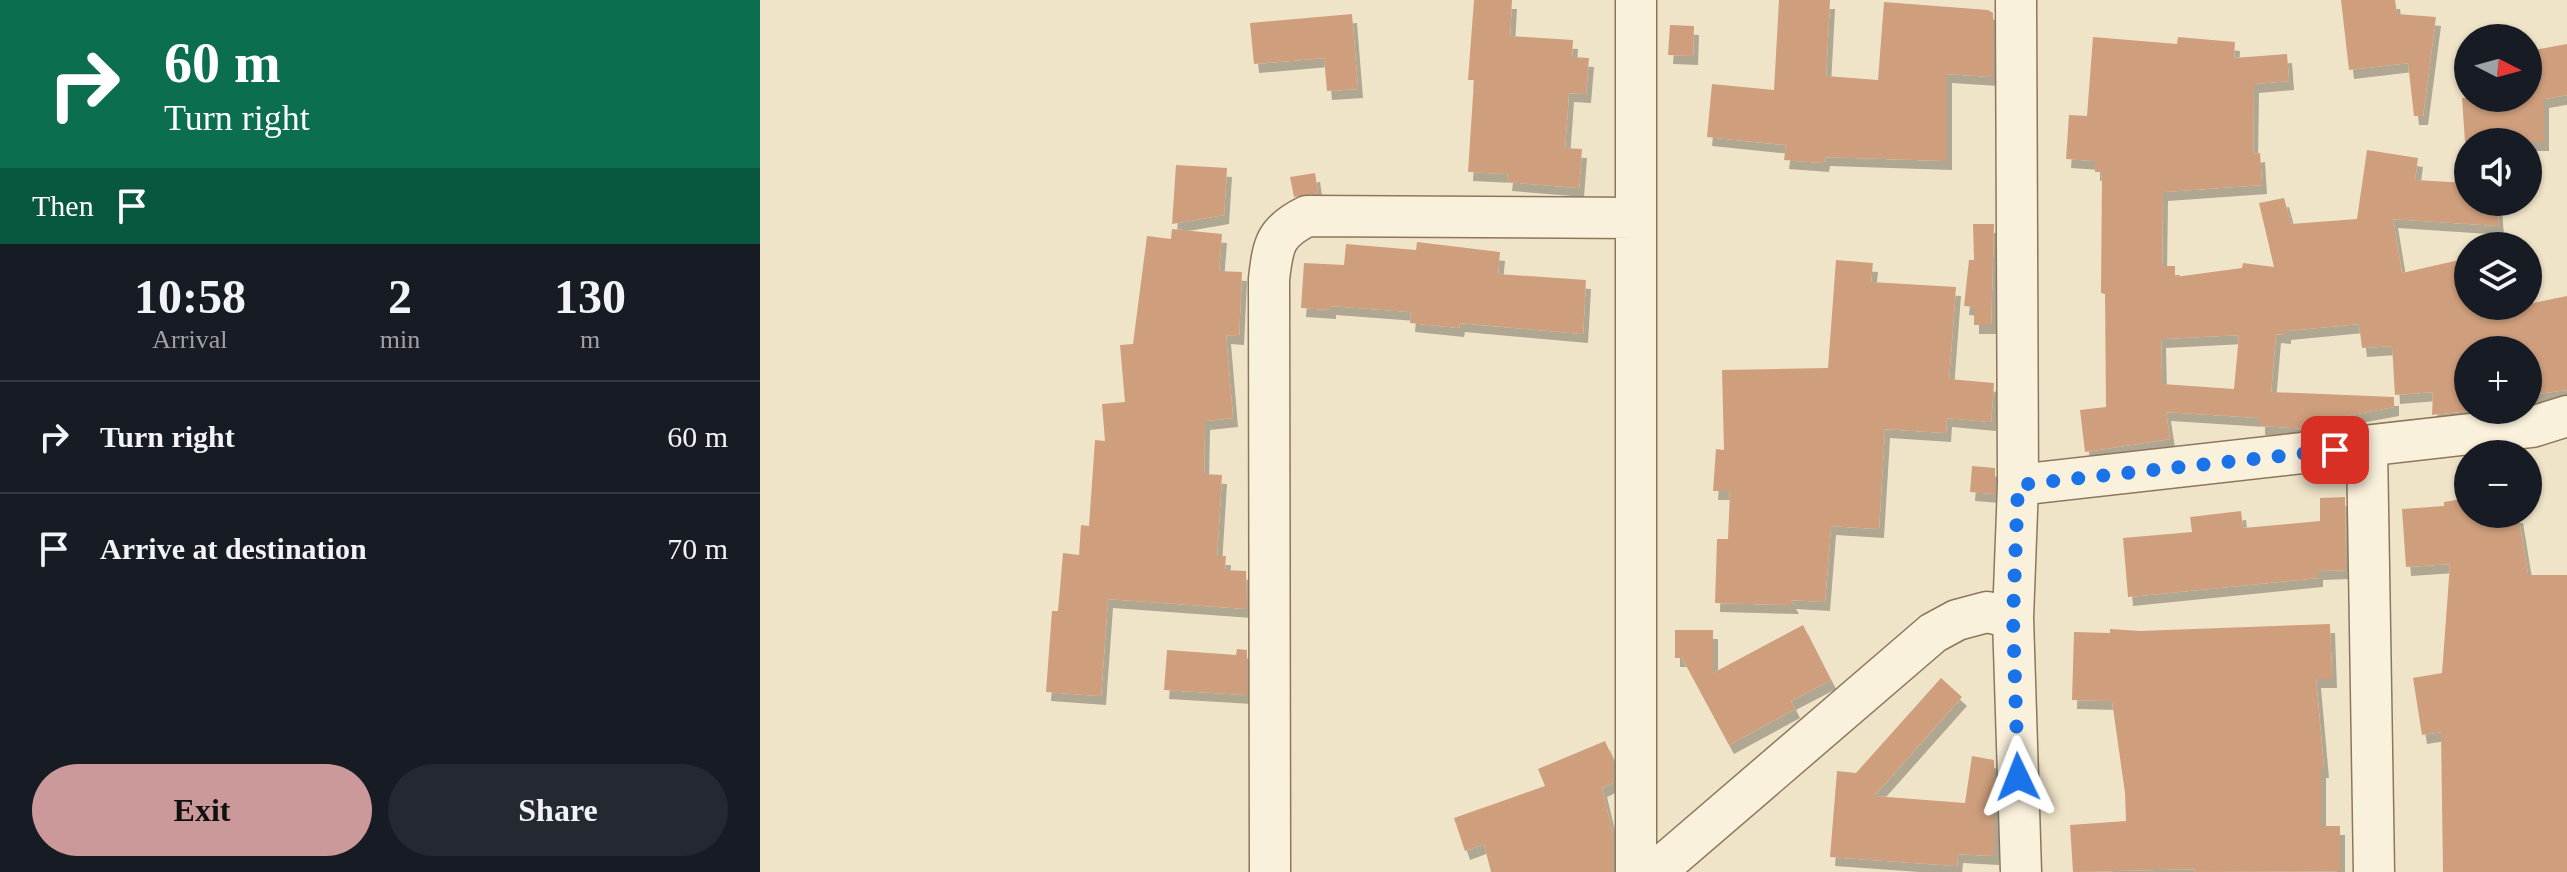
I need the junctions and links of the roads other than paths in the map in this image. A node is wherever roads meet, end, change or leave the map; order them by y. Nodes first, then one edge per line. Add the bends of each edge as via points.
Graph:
1 (1636, 0) edge
2 (2016, 0) edge
3 (1636, 218) junction
4 (2567, 416) edge
5 (2367, 446) junction
6 (2018, 485) junction
7 (2013, 618) junction
8 (1270, 872) edge
9 (1636, 872) edge
10 (1655, 872) edge
11 (2021, 872) edge
12 (2374, 872) edge

1 - 3 street
2 - 6 street
3 - 8 street via 1307,216 1286,227 1272,248
3 - 9 street
4 - 5 street via 2532,427
5 - 6 street
5 - 12 street
6 - 7 street
7 - 10 street via 1987,612 1933,633
7 - 11 street

